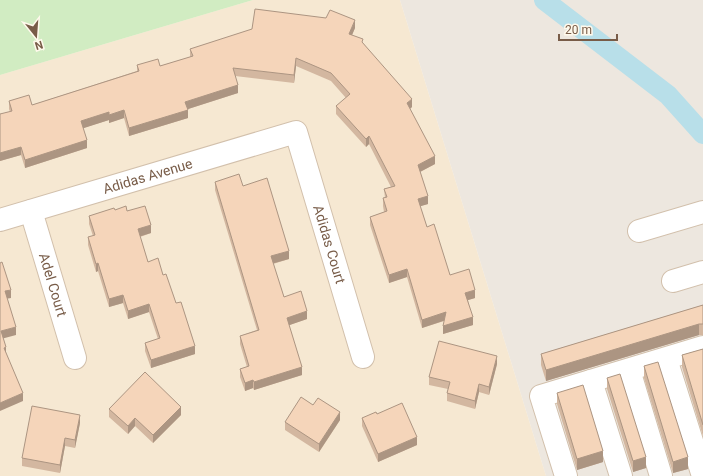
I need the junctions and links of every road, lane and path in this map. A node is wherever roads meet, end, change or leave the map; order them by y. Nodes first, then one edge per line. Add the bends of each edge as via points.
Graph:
1 (296, 132) joint
2 (31, 211) junction
3 (703, 212) edge
4 (0, 220) edge
5 (639, 231) dead end
6 (703, 272) edge
7 (673, 281) dead end
8 (703, 347) edge
9 (363, 357) dead end
10 (75, 358) dead end
11 (666, 359) junction
12 (629, 370) junction
13 (591, 381) junction
14 (566, 476) edge
15 (621, 476) edge
16 (661, 476) edge
17 (703, 476) edge

1 - 2 street, Adidas Avenue
1 - 9 street, Adidas Court
2 - 4 street, Adidas Avenue
2 - 10 street, Adel Court
3 - 5 street
6 - 7 street
8 - 11 street
11 - 12 street
11 - 17 street
12 - 13 street
12 - 16 street
13 - 14 street via 541,396
13 - 15 street

